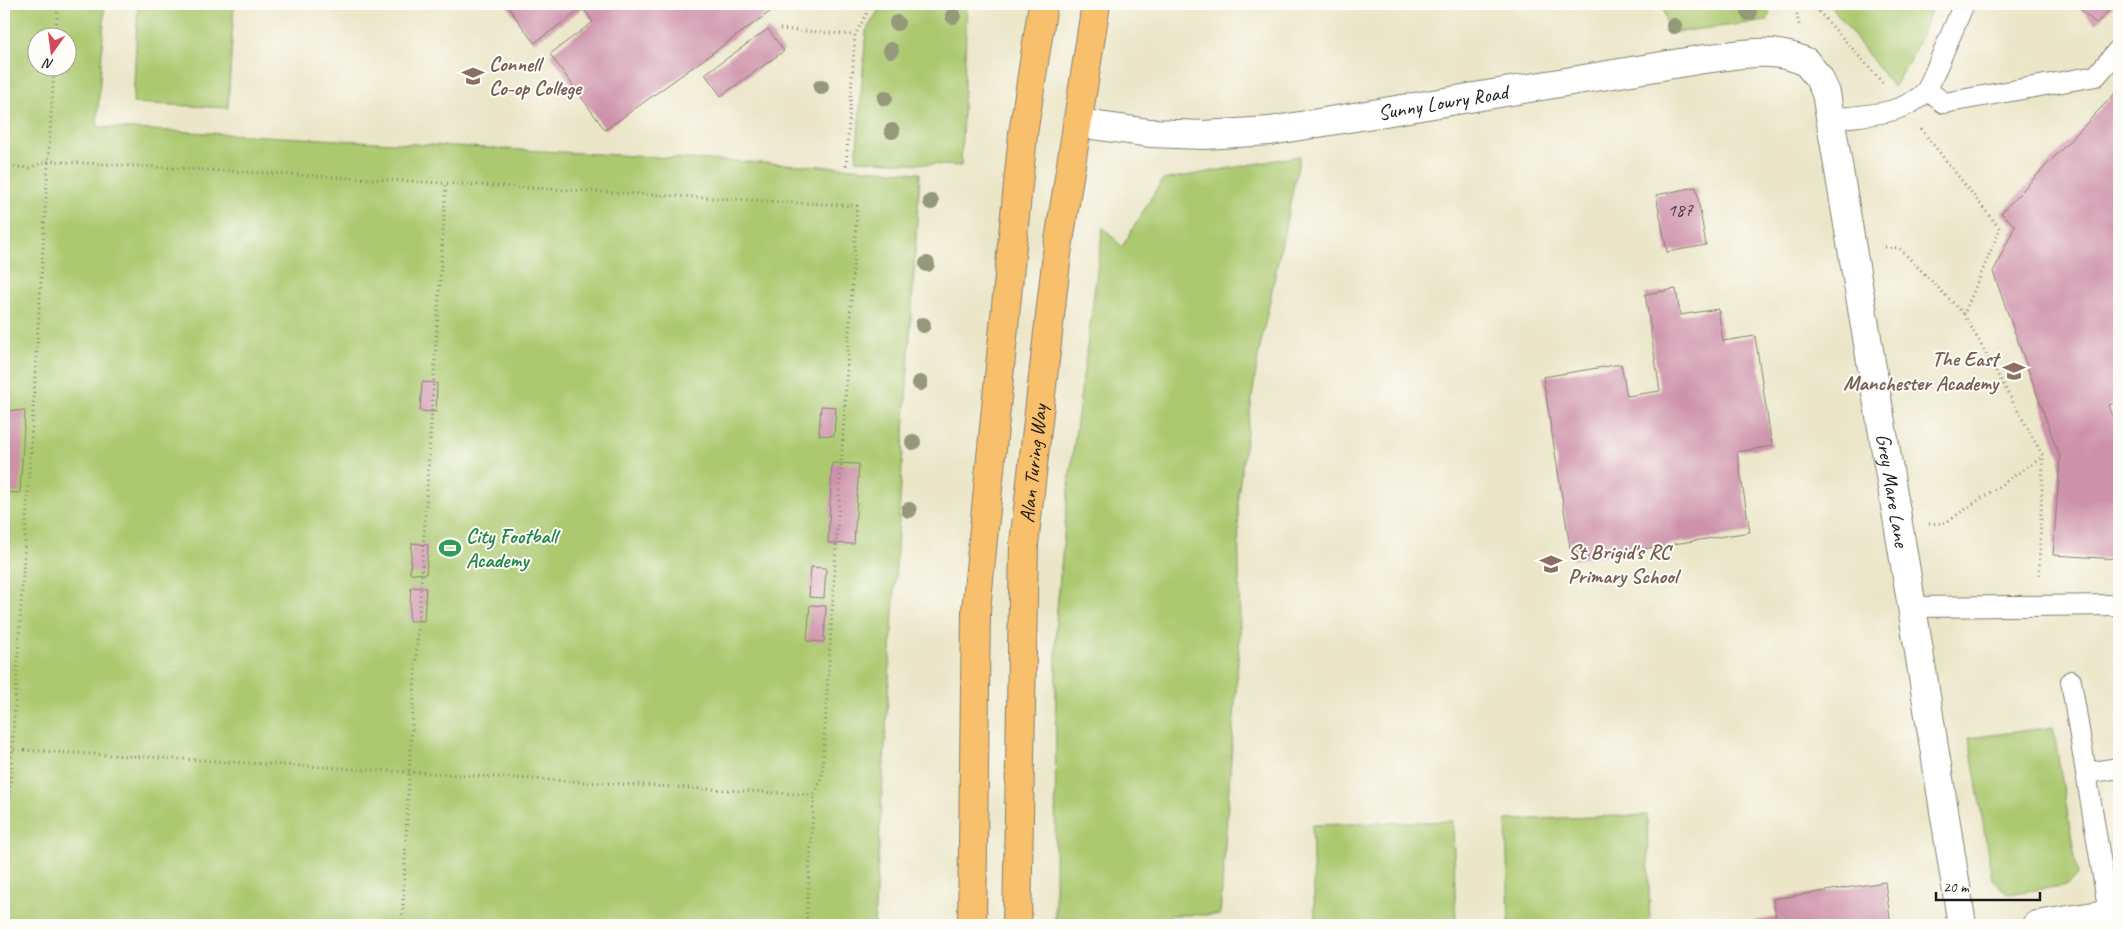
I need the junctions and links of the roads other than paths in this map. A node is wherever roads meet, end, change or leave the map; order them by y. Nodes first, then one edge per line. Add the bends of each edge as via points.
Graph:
1 (1043, 4) edge
2 (1096, 4) edge
3 (1964, 4) edge
4 (2119, 49) edge
5 (1806, 62) joint
6 (1927, 90) junction
7 (1830, 119) junction
8 (1077, 123) junction
9 (2119, 605) edge
10 (1912, 606) junction
11 (2071, 681) dead end
12 (2119, 768) edge
13 (2086, 773) junction
14 (2114, 912) edge
15 (972, 925) edge
16 (1017, 925) edge
17 (1962, 925) edge
18 (2037, 925) edge

1 - 15 highway, Alan Turing Way via 1023,134 976,610
2 - 8 highway, Alan Turing Way
3 - 6 lane
4 - 6 lane via 2096,76 1944,103
5 - 7 street, Grey Mare Lane via 1819,78 1826,94
5 - 8 street, Sunny Lowry Road via 1772,52 1704,60 1270,131 1204,135 1150,133
6 - 7 lane via 1920,98 1896,109
7 - 10 street, Grey Mare Lane
8 - 16 highway, Alan Turing Way via 1057,254 1024,544
9 - 10 lane
10 - 17 street, Grey Mare Lane
11 - 13 lane
12 - 13 lane
13 - 14 lane
14 - 18 street

